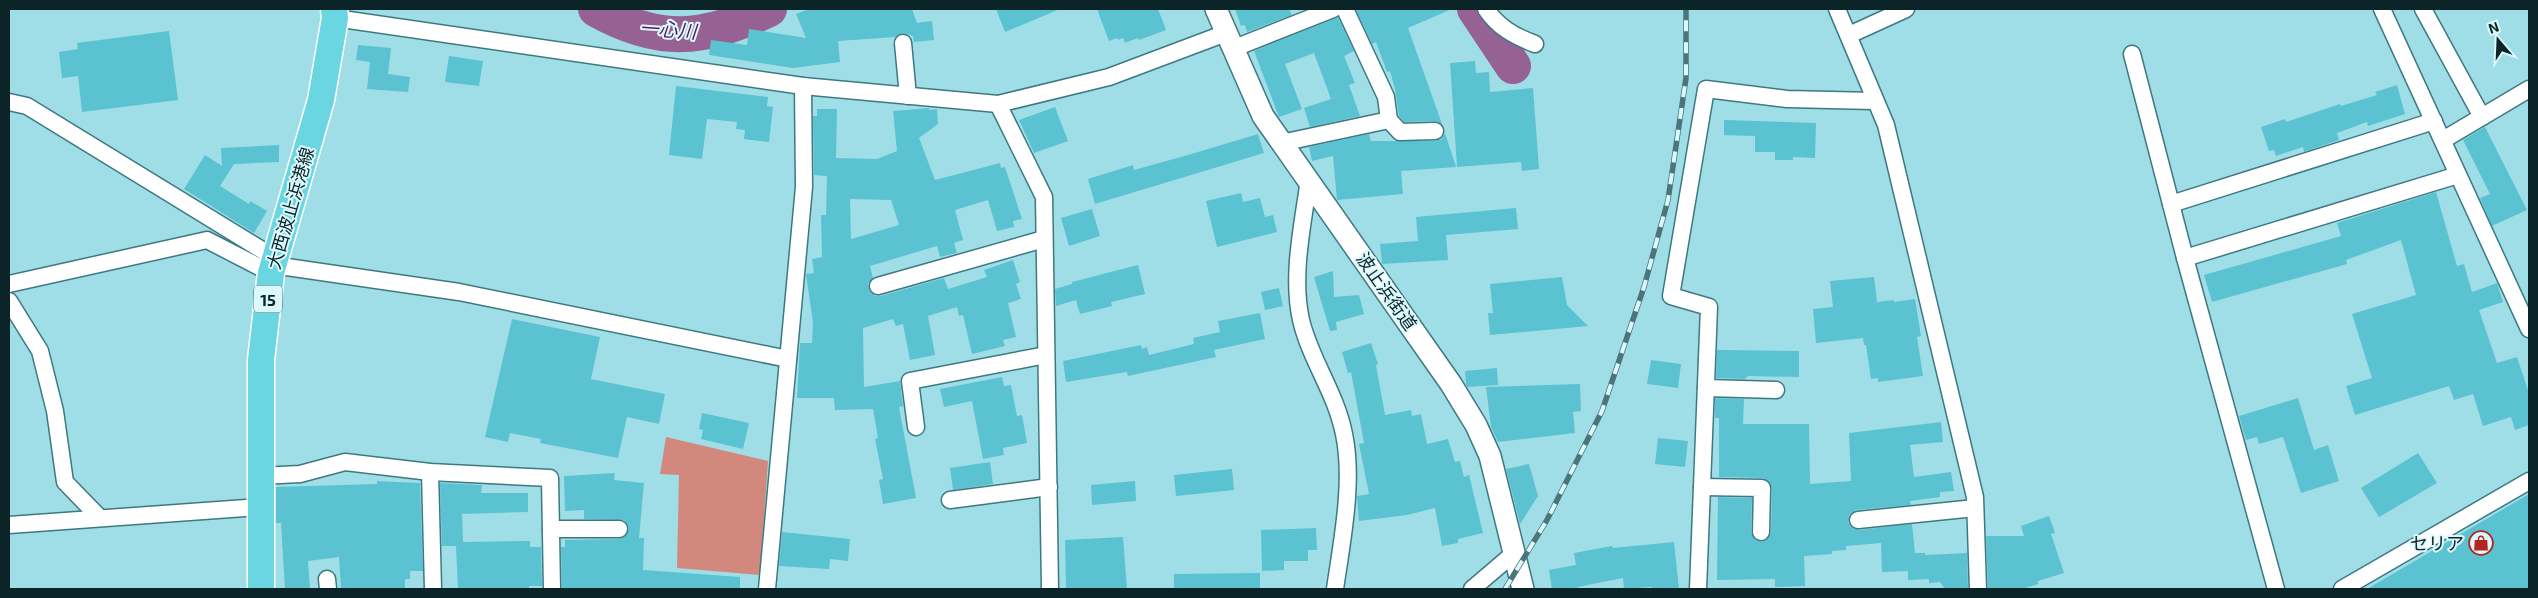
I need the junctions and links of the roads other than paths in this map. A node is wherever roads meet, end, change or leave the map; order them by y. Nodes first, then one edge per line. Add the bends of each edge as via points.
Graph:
1 (1216, 9) edge
2 (1345, 9) edge
3 (1486, 9) edge
4 (1837, 9) edge
5 (1906, 9) edge
6 (2382, 9) edge
7 (2423, 9) edge
8 (1324, 10) edge
9 (335, 13) edge
10 (1849, 35) junction
11 (1229, 41) junction
12 (903, 43) dead end
13 (1535, 44) dead end
14 (2132, 54) dead end
15 (803, 86) junction
16 (2529, 89) edge
17 (908, 96) junction
18 (1874, 101) junction
19 (9, 102) edge
20 (998, 104) junction
21 (2482, 117) junction
22 (1390, 120) junction
23 (2434, 121) junction
24 (1435, 131) dead end
25 (2443, 140) junction
26 (1281, 143) junction
27 (2458, 175) junction
28 (1309, 179) junction
29 (2172, 204) junction
30 (1044, 239) junction
31 (2185, 258) junction
32 (273, 265) junction
33 (9, 284) edge
34 (878, 286) dead end
35 (9, 301) edge
36 (2529, 329) edge
37 (1046, 355) junction
38 (788, 359) junction
39 (1706, 388) junction
40 (1776, 390) dead end
41 (916, 427) dead end
42 (430, 472) junction
43 (260, 476) junction
44 (2529, 481) edge
45 (1702, 487) junction
46 (1049, 488) junction
47 (950, 500) dead end
48 (260, 507) junction
49 (1975, 508) junction
50 (100, 518) junction
51 (1858, 520) dead end
52 (9, 525) edge
53 (551, 529) junction
54 (619, 529) dead end
55 (1761, 532) dead end
56 (1513, 554) junction
57 (261, 589) edge
58 (433, 589) edge
59 (552, 589) edge
60 (767, 589) edge
61 (1050, 589) edge
62 (1335, 589) edge
63 (1472, 589) edge
64 (1522, 589) edge
65 (1698, 589) edge
66 (1978, 589) edge
67 (2276, 589) edge
68 (2342, 589) edge

1 - 11 street, 波止浜街道
2 - 22 street via 1386,96
3 - 13 street via 1493,20 1514,36
4 - 10 street
5 - 10 street
6 - 23 street
7 - 21 street
8 - 11 street
9 - 15 street
9 - 32 main road, 大西波止浜港線 / 15 via 321,100
10 - 18 street
11 - 20 street via 1109,77
11 - 26 street, 波止浜街道 via 1263,116
12 - 17 street
14 - 29 street
15 - 17 street
15 - 38 street via 804,187
16 - 21 street
17 - 20 street
18 - 39 street via 1787,99 1706,90 1671,296 1709,307
18 - 49 street via 1886,125
19 - 32 street via 27,106
20 - 30 street via 1044,197
21 - 25 street
22 - 24 street via 1400,132
22 - 26 street
23 - 25 street
23 - 29 street
25 - 27 street
26 - 28 street, 波止浜街道
27 - 31 street
27 - 36 street
28 - 56 street, 波止浜街道 via 1452,384 1476,425 1490,456
28 - 62 street via 1301,233 1298,286 1301,320 1334,399 1344,434 1348,470
29 - 31 street
30 - 34 street
30 - 37 street
31 - 67 street
32 - 33 street via 207,240
32 - 38 street via 459,292
32 - 43 main road, 大西波止浜港線 / 15 via 261,360
35 - 50 street via 40,351 55,411 65,482
37 - 41 street via 910,381
37 - 46 street
38 - 60 street
39 - 40 street
39 - 45 street
42 - 43 street via 346,462 300,474
42 - 53 street via 550,478
42 - 58 street
43 - 48 main road, 大西波止浜港線 / 15
44 - 68 street
45 - 55 street via 1762,488
45 - 65 street
46 - 47 street
46 - 61 street
48 - 50 street
48 - 57 main road, 大西波止浜港線 / 15
49 - 51 street
49 - 66 street
50 - 52 street
53 - 54 street
53 - 59 street
56 - 63 street
56 - 64 street, 波止浜街道

